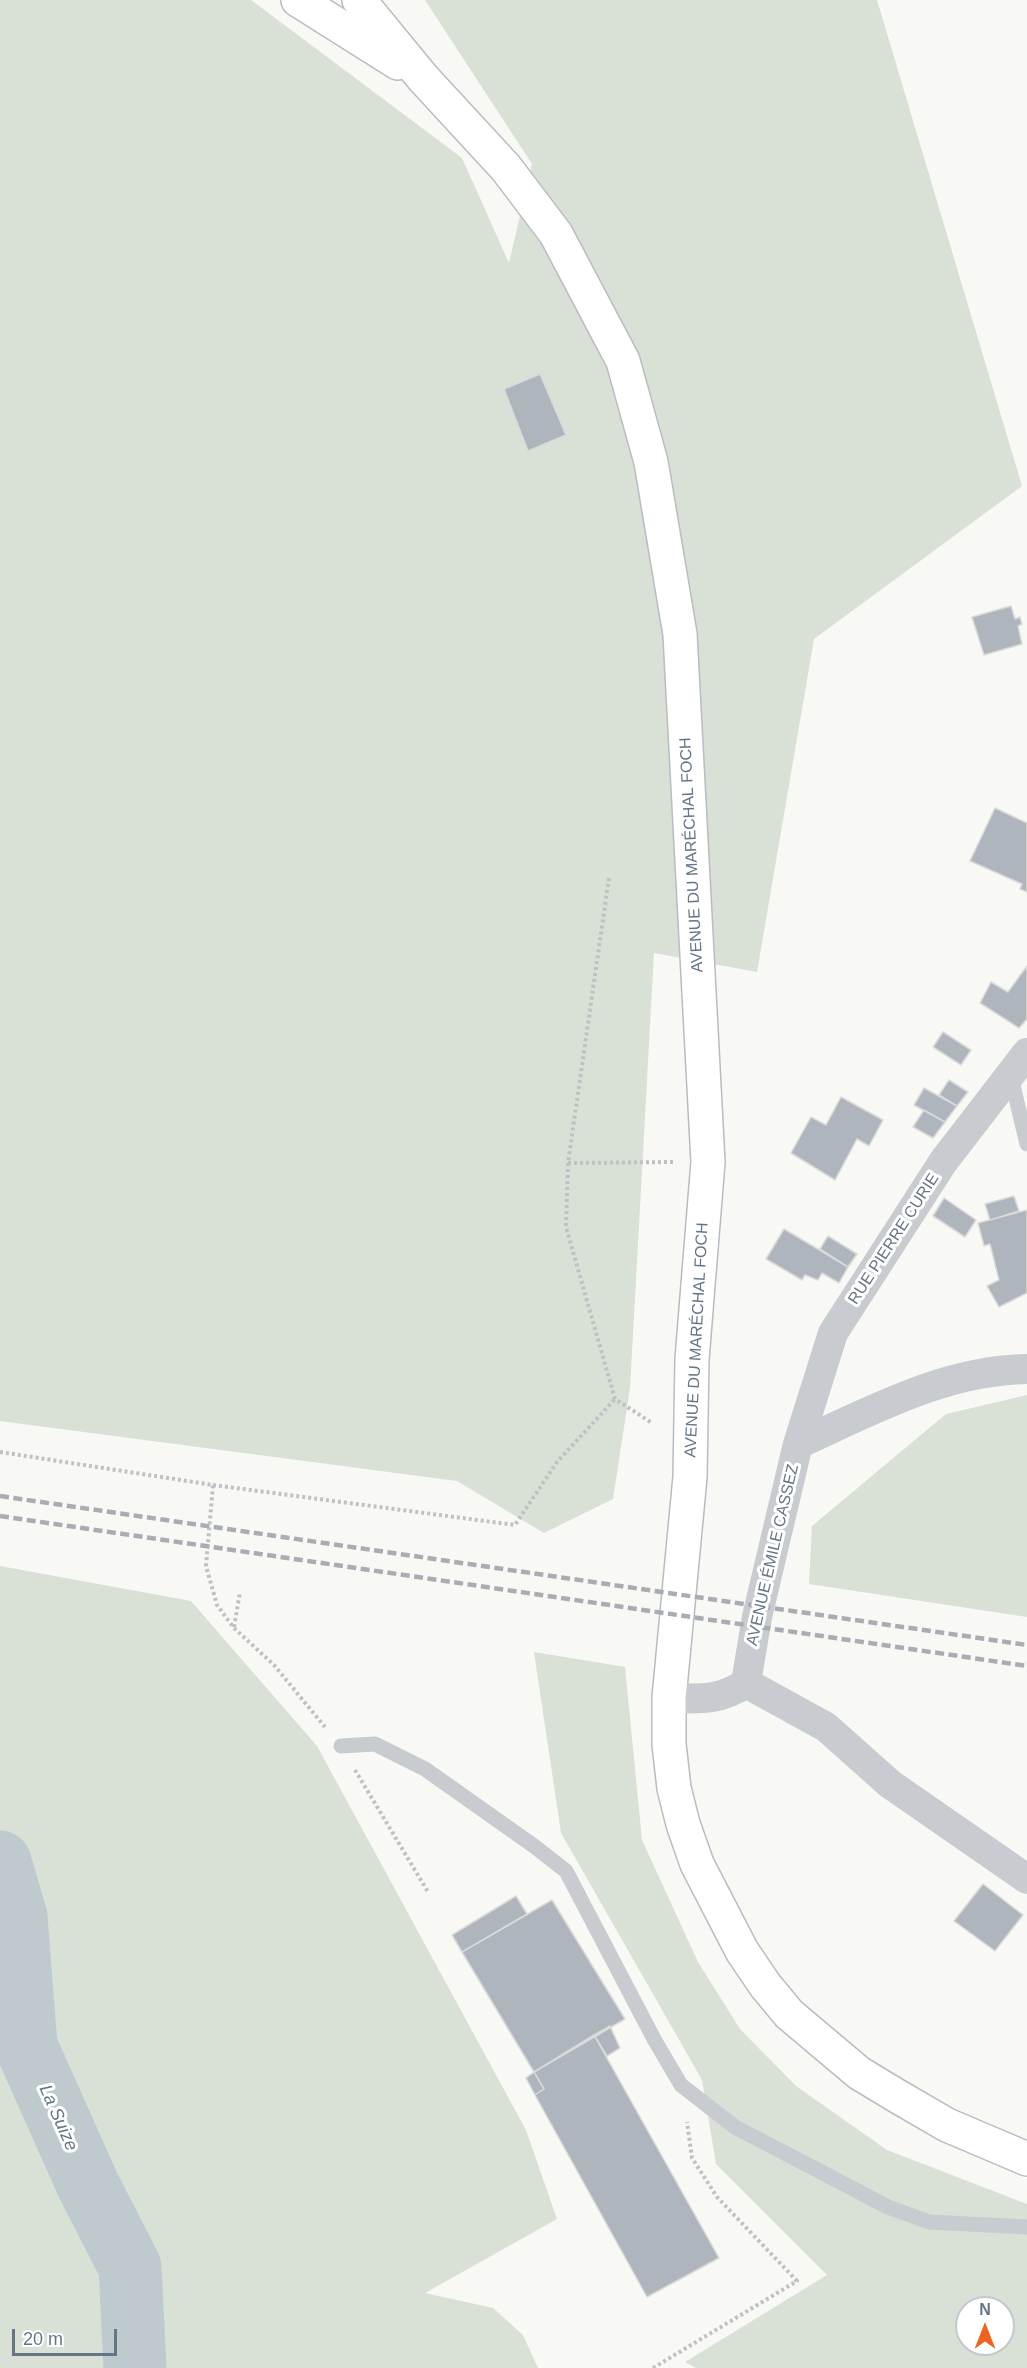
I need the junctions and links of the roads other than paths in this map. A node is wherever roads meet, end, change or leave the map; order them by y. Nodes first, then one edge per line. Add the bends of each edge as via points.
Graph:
1 (298, 0) edge
2 (359, 0) edge
3 (423, 78) junction
4 (1019, 1063) edge
5 (1027, 1144) edge
6 (1027, 1369) edge
7 (798, 1444) junction
8 (746, 1683) junction
9 (669, 1698) junction
10 (341, 1746) road end
11 (1027, 1879) edge
12 (1027, 2159) edge
13 (1027, 2227) edge

1 - 3 main road
2 - 3 main road
3 - 9 main road, AVENUE DU MARÉCHAL FOCH via 506,168 556,234 623,361 651,462 680,634 708,1162 692,1359 690,1477
4 - 5 lane
4 - 7 street, RUE PIERRE CURIE via 943,1162 833,1333
6 - 7 street, AVENUE ÉMILE CASSEZ via 963,1377 901,1396
7 - 8 street, AVENUE ÉMILE CASSEZ via 757,1617
8 - 9 street via 731,1694 707,1699
8 - 11 street via 826,1727 890,1784
9 - 12 main road, AVENUE DU MARÉCHAL FOCH via 669,1744 683,1824 718,1907 765,1984 789,2014 860,2073 947,2124
10 - 13 lane via 375,1744 425,1769 566,1872 681,2085 735,2127 888,2207 929,2222

